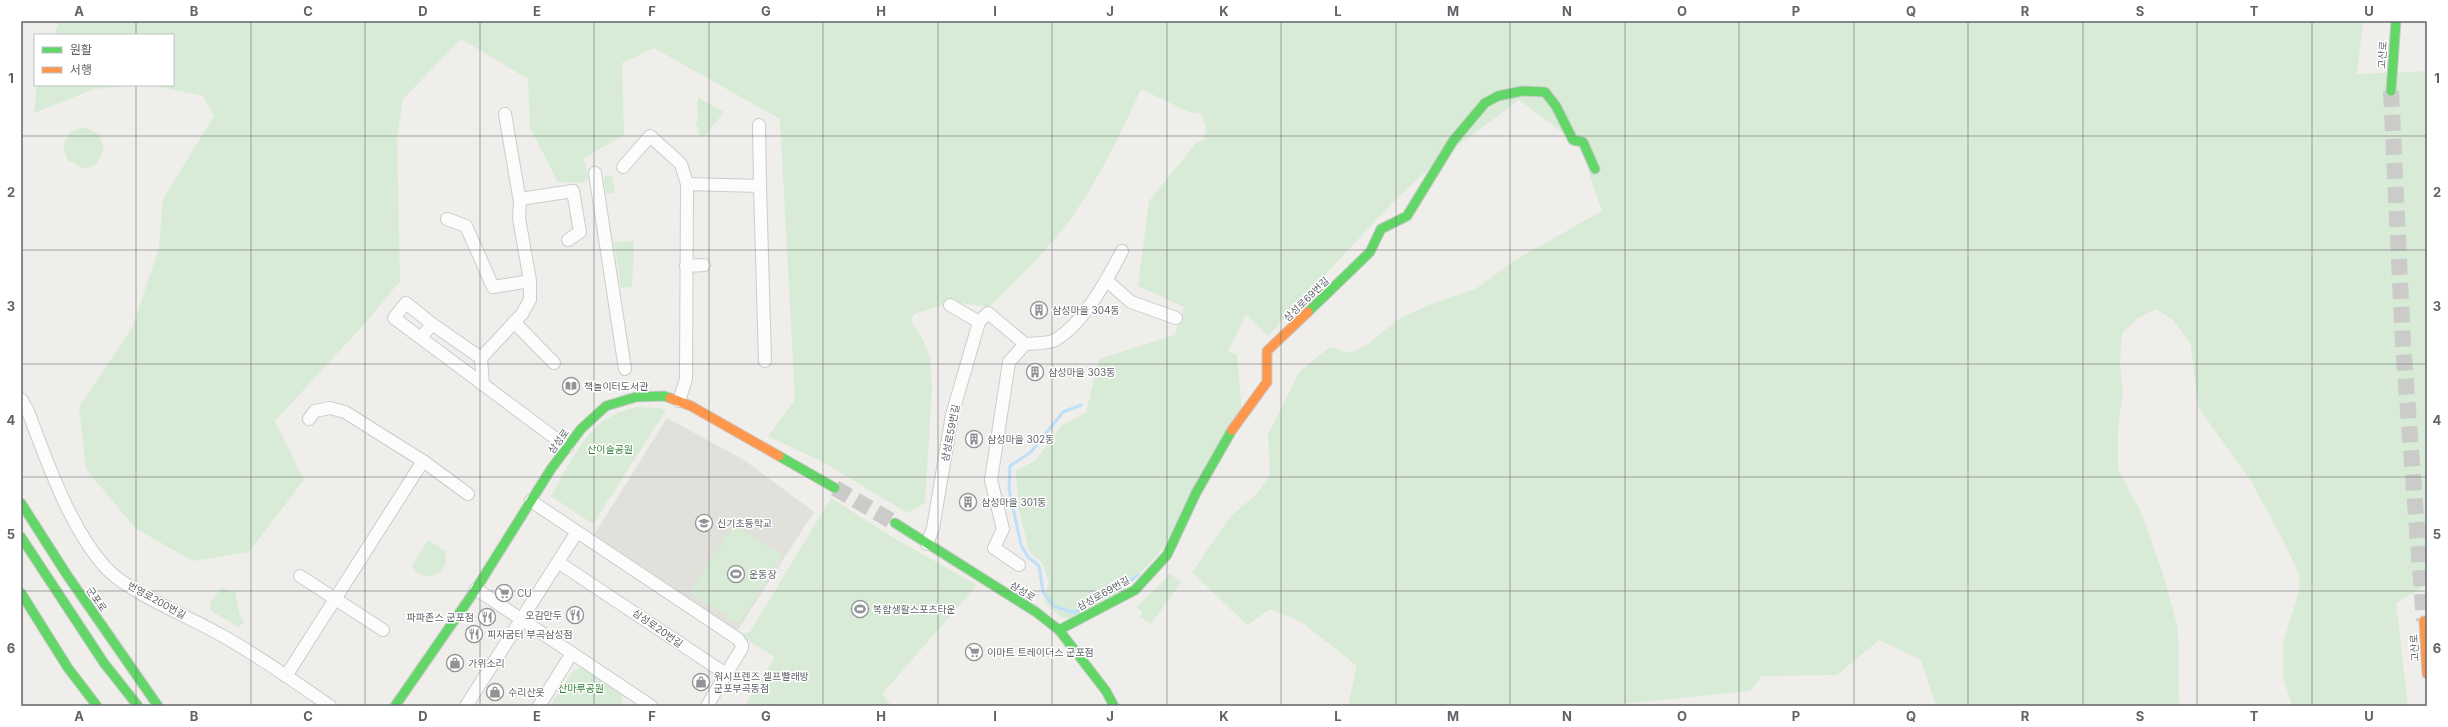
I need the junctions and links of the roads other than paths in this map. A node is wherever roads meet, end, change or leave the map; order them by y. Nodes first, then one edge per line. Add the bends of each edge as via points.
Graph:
1 (2396, 21) edge
2 (2391, 91) tunnel mouth
3 (505, 114) dead end
4 (759, 125) dead end
5 (624, 167) dead end
6 (1595, 169) dead end
7 (595, 173) dead end
8 (687, 184) junction
9 (760, 186) junction
10 (520, 198) junction
11 (447, 219) dead end
12 (568, 240) dead end
13 (1122, 251) dead end
14 (686, 266) junction
15 (704, 266) dead end
16 (1106, 280) junction
17 (530, 281) junction
18 (950, 306) dead end
19 (1176, 318) dead end
20 (514, 322) junction
21 (979, 322) junction
22 (432, 324) junction
23 (421, 338) junction
24 (1025, 344) junction
25 (481, 358) junction
26 (765, 361) dead end
27 (554, 363) dead end
28 (625, 369) dead end
29 (483, 385) junction
30 (21, 399) edge
31 (679, 402) junction
32 (308, 419) dead end
33 (567, 447) junction
34 (423, 461) junction
35 (835, 488) tunnel mouth
36 (468, 494) dead end
37 (531, 501) junction
38 (21, 503) edge
39 (895, 523) tunnel mouth
40 (578, 532) junction
41 (21, 537) edge
42 (927, 544) junction
43 (558, 562) junction
44 (1020, 566) dead end
45 (300, 576) dead end
46 (476, 589) junction
47 (21, 593) edge
48 (335, 599) junction
49 (520, 619) junction
50 (2424, 621) dead end
51 (383, 630) dead end
52 (1058, 630) junction
53 (572, 653) junction
54 (87, 656) dead end
55 (726, 674) junction
56 (2427, 674) edge
57 (286, 676) junction
58 (104, 679) dead end
59 (633, 701) edge
60 (97, 706) edge
61 (138, 706) edge
62 (158, 706) edge
63 (330, 706) edge
64 (395, 706) edge
65 (466, 706) edge
66 (540, 706) edge
67 (651, 706) edge
68 (706, 706) edge
69 (1114, 706) edge

1 - 2 street, 고산로
3 - 10 street
4 - 9 street
5 - 8 street via 650,136 681,164
6 - 52 street, 삼성로69번길 via 1583,142 1573,140 1556,106 1545,92 1522,91 1498,96 1485,103 1453,141 1407,216 1381,229 1370,252 1267,351 1267,382 1228,436 1196,492 1167,555 1135,590
7 - 28 street
8 - 9 street
8 - 14 street
9 - 26 street
10 - 12 street via 573,191 580,232
10 - 17 street via 519,218
11 - 17 street via 466,226 493,287
13 - 16 street
14 - 15 street
14 - 31 street via 686,379
16 - 19 street via 1131,302
16 - 24 street via 1073,326 1054,341
17 - 20 street via 530,300
18 - 21 street
20 - 25 street
20 - 27 street
21 - 24 street, 삼성로59번길 via 988,313
21 - 42 street, 삼성로59번길 via 952,415 933,528
22 - 23 street
22 - 23 street via 406,303 394,318
22 - 25 street
23 - 29 street
24 - 44 street via 1009,362 991,480 1003,529 994,548
25 - 29 street
29 - 33 street
30 - 57 street, 번영로200번길 via 56,483 92,551 108,570 138,591 222,635
31 - 33 street, 삼성로 via 664,396 636,397 606,406 581,429
31 - 35 street, 삼성로 via 698,410
32 - 34 street via 315,411 330,408 345,412
33 - 37 street, 삼성로
34 - 36 street
34 - 48 street
37 - 40 street
37 - 46 street, 삼성로
38 - 62 street, 군포로 via 67,575
39 - 42 street, 삼성로
40 - 43 street
40 - 55 street via 741,642 742,648
41 - 61 street via 104,663
42 - 52 street, 삼성로 via 1036,612
43 - 49 street
43 - 55 street, 삼성로20번길
45 - 48 street
46 - 49 street
46 - 64 street, 삼성로
47 - 60 street via 68,668
48 - 51 street
48 - 57 street
49 - 53 street
49 - 65 street
50 - 56 street, 고산로
52 - 69 street, 삼성로 via 1106,691
53 - 59 street
53 - 66 street
54 - 58 street
55 - 68 street
57 - 63 street, 번영로200번길
59 - 67 street

